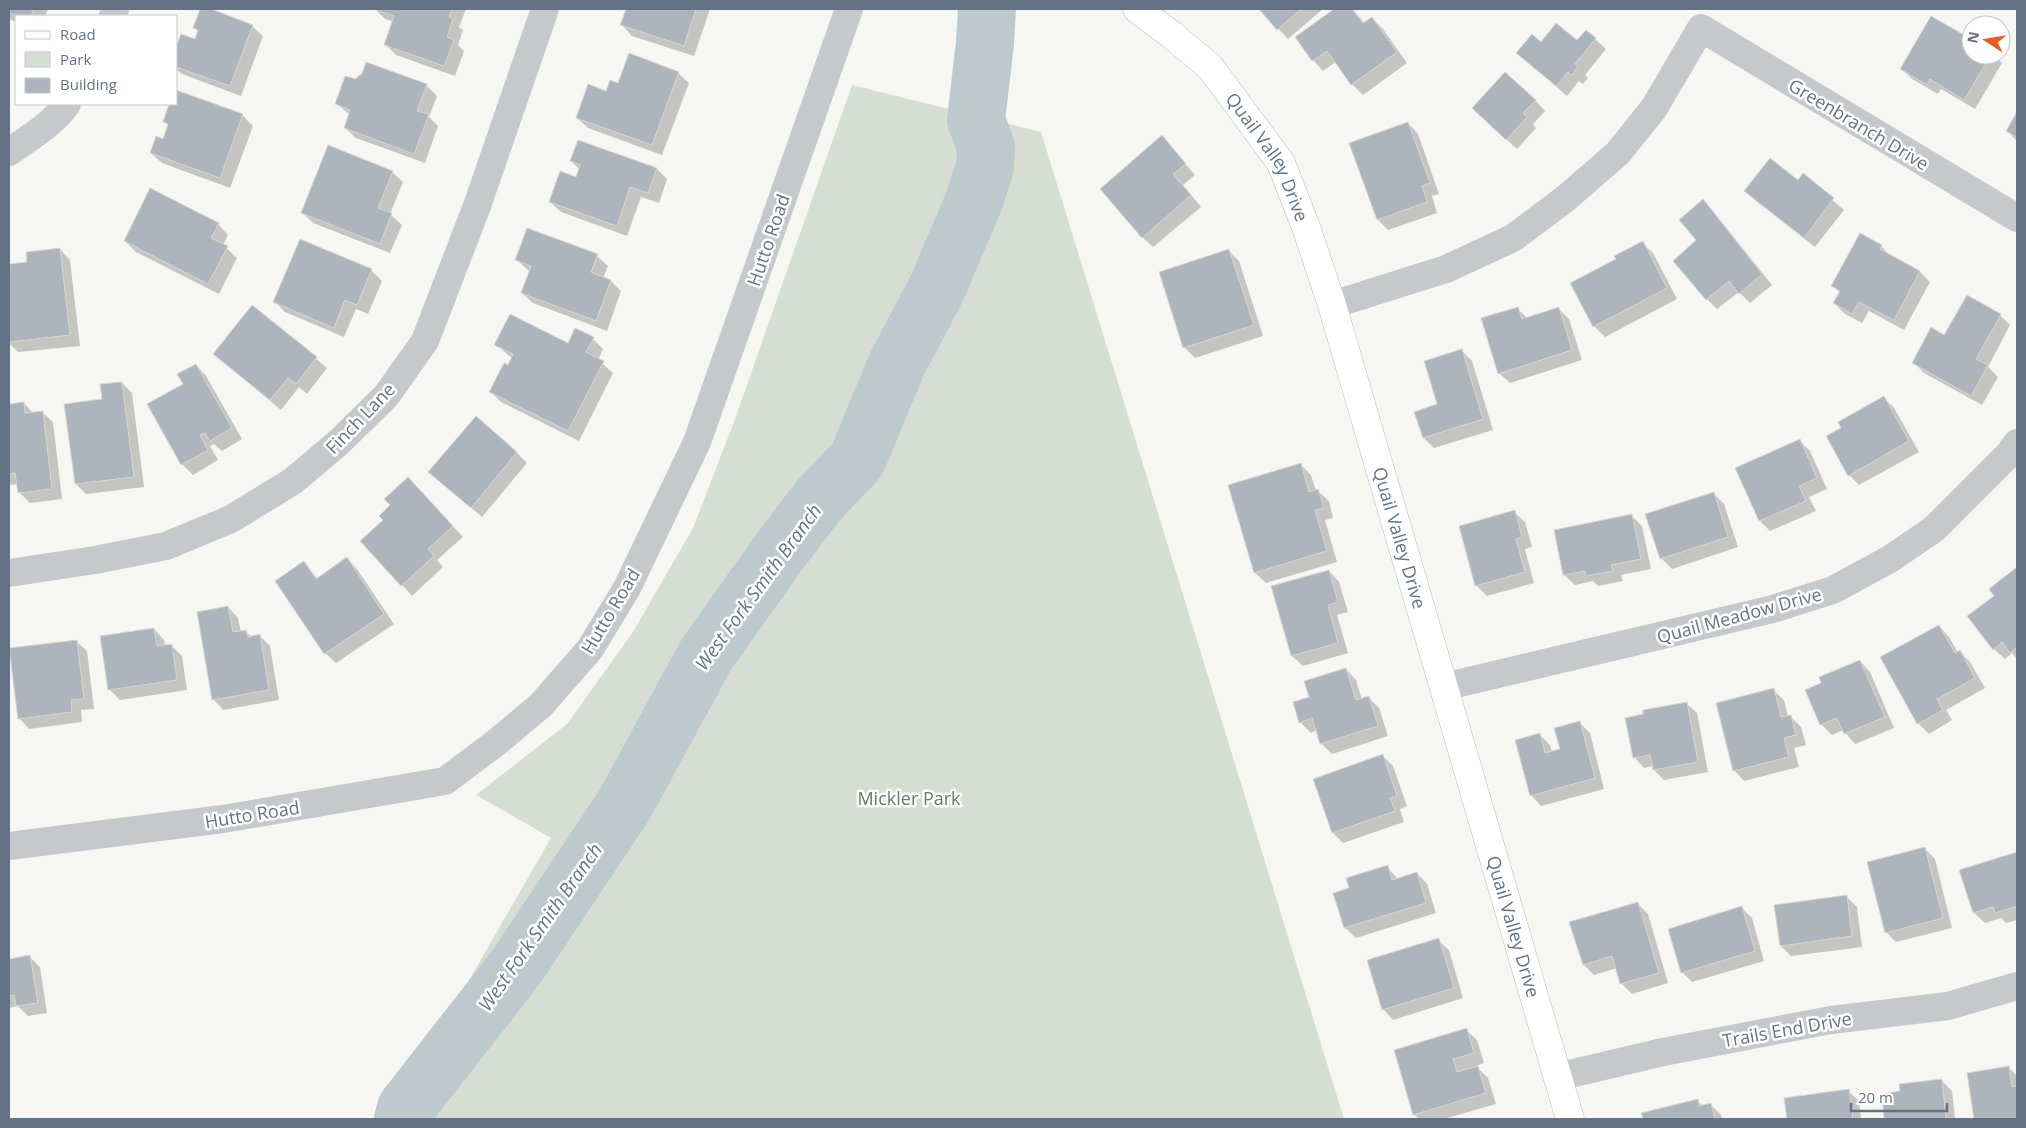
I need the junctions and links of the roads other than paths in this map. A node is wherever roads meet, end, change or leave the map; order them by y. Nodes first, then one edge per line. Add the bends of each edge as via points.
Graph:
1 (545, 9) edge
2 (850, 9) edge
3 (1137, 9) edge
4 (66, 105) edge
5 (9, 152) edge
6 (2017, 218) edge
7 (1332, 305) junction
8 (2017, 443) edge
9 (9, 573) edge
10 (1443, 687) junction
11 (9, 846) edge
12 (2017, 986) edge
13 (1557, 1077) junction
14 (1570, 1119) edge

1 - 9 street, Finch Lane via 426,341 386,396 293,481 231,519 166,546
2 - 11 street, Hutto Road via 696,442 627,588 590,649 541,705 445,781 224,819
3 - 7 street, Quail Valley Drive via 1210,67 1281,164
4 - 5 street via 34,135
6 - 7 street, Greenbranch Drive via 1702,28 1654,108 1618,153 1565,200 1513,238 1446,269
7 - 10 street, Quail Valley Drive
8 - 10 street, Quail Meadow Drive via 1934,529 1890,559 1833,590 1773,609
10 - 13 street, Quail Valley Drive
12 - 13 street, Trails End Drive via 1948,1006 1831,1020 1663,1052
13 - 14 street, Quail Valley Drive

